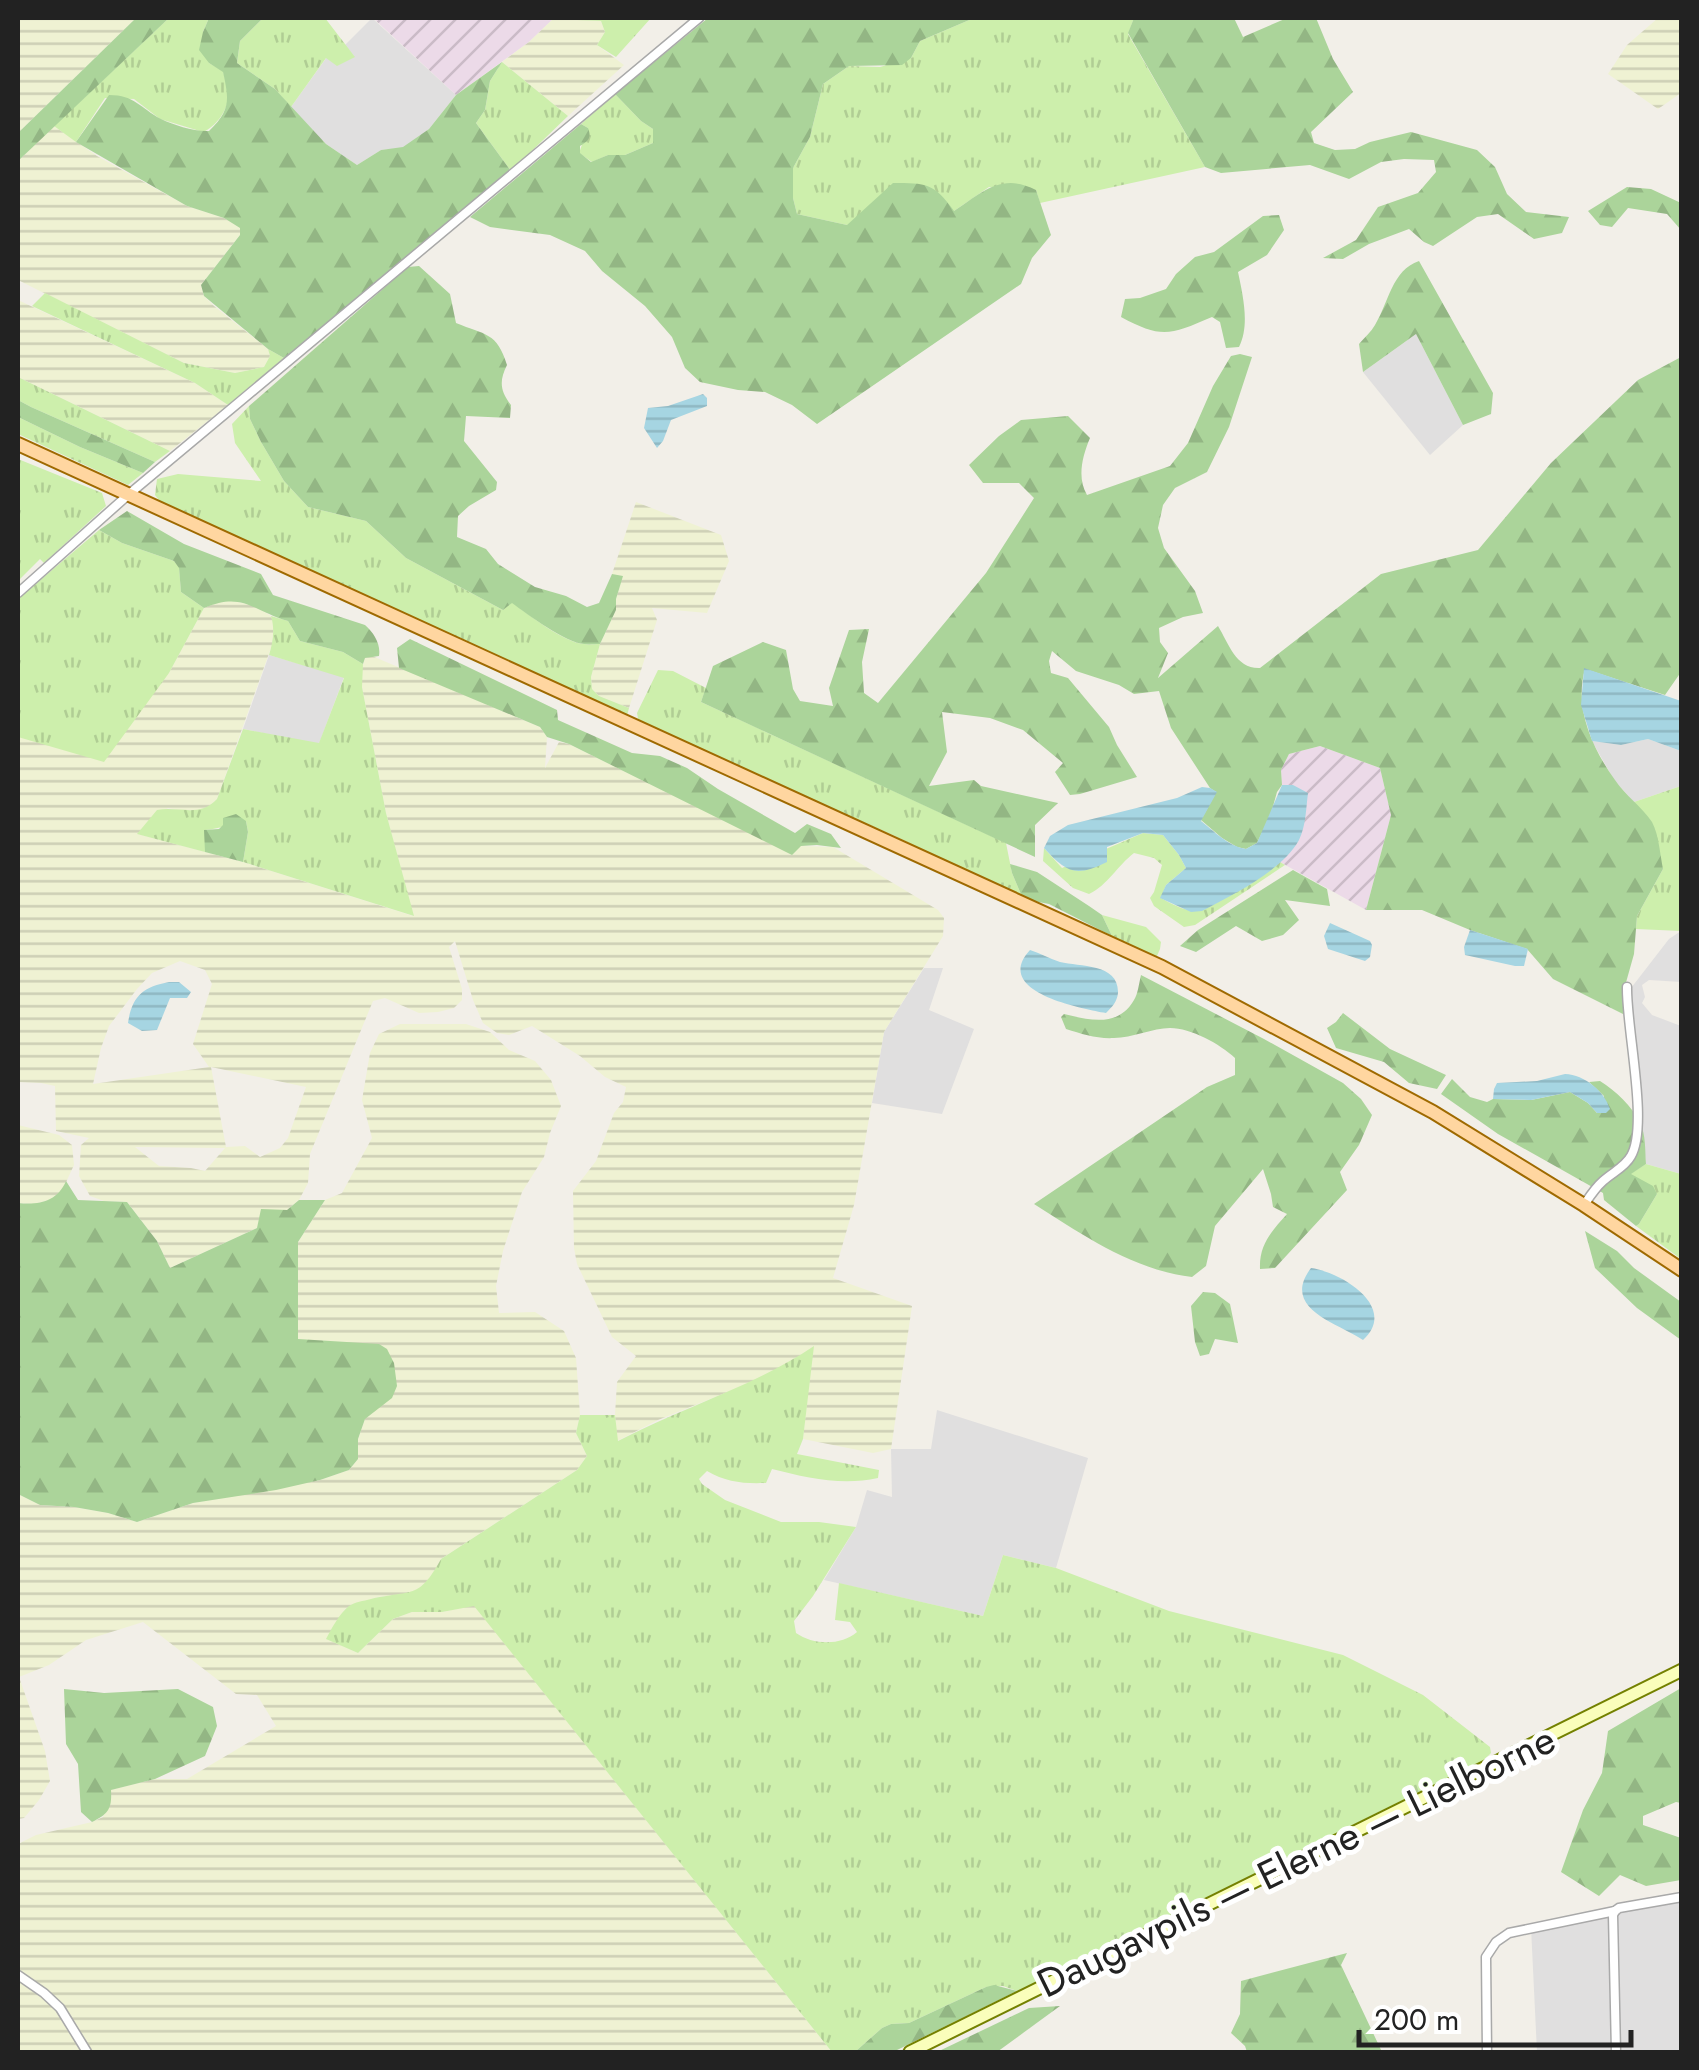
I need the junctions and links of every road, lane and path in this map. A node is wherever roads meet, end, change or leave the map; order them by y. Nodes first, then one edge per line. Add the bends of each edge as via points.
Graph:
1 (699, 18) edge
2 (18, 444) edge
3 (128, 495) junction
4 (18, 593) edge
5 (1627, 986) dead end
6 (1584, 1205) junction
7 (1682, 1270) edge
8 (1682, 1670) edge
9 (1682, 1897) edge
10 (1615, 1911) junction
11 (18, 1976) edge
12 (87, 2052) edge
13 (910, 2052) edge
14 (1487, 2052) edge
15 (1616, 2052) edge

1 - 3 street
2 - 3 main road
3 - 4 street
3 - 6 main road via 1162,967 1433,1112
5 - 6 street via 1636,1143 1624,1166
6 - 7 main road
8 - 13 main road, Daugavpils — Elerne — Lielborne
9 - 10 street
10 - 14 street via 1510,1933 1496,1942 1486,1958
10 - 15 street
11 - 12 street via 60,2008

